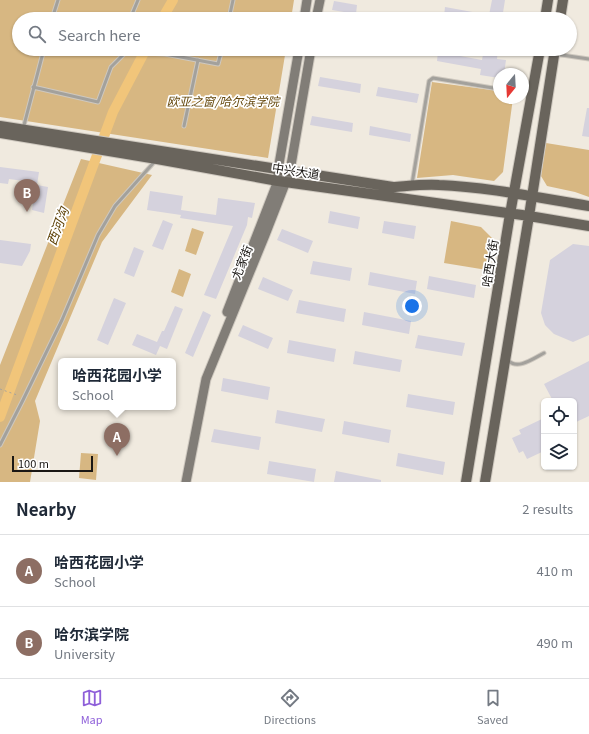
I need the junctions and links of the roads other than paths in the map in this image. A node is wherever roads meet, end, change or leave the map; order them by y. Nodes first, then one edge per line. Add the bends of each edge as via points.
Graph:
1 (58, 0) edge
2 (138, 0) edge
3 (233, 0) edge
4 (307, 0) edge
5 (320, 0) edge
6 (548, 0) edge
7 (563, 0) edge
8 (54, 12) edge
9 (133, 12) edge
10 (230, 12) edge
11 (305, 12) edge
12 (317, 12) edge
13 (546, 12) edge
14 (561, 12) edge
15 (42, 56) edge
16 (121, 56) edge
17 (176, 56) edge
18 (220, 56) edge
19 (298, 56) edge
20 (310, 56) edge
21 (538, 56) edge
22 (553, 56) edge
23 (576, 56) edge
24 (589, 59) edge
25 (198, 60) junction
26 (33, 88) junction
27 (493, 88) edge
28 (0, 126) edge
29 (184, 126) dead end
30 (23, 130) junction
31 (0, 133) edge
32 (64, 139) junction
33 (114, 148) junction
34 (157, 159) junction
35 (278, 170) junction
36 (290, 171) junction
37 (282, 181) junction
38 (412, 186) junction
39 (514, 194) junction
40 (532, 197) junction
41 (589, 206) edge
42 (510, 214) junction
43 (530, 216) junction
44 (589, 226) edge
45 (544, 353) dead end
46 (506, 356) junction
47 (0, 445) edge
48 (182, 482) edge
49 (186, 482) edge
50 (466, 482) edge
51 (485, 482) edge

1 - 8 lane
2 - 9 lane
3 - 10 lane
4 - 11 main road
5 - 12 main road
6 - 13 main road
7 - 14 main road
15 - 26 lane
16 - 26 lane via 111,67 98,102
17 - 25 lane
18 - 25 lane via 218,64
19 - 35 main road, 尤家街
20 - 36 main road, 尤家街
21 - 39 main road, 哈西大街 via 529,94
22 - 40 main road
23 - 24 lane
25 - 29 lane
26 - 30 lane
27 - 38 lane via 433,78 429,81
28 - 30 main road, 中兴大道
30 - 32 main road, 中兴大道
31 - 32 main road, 中兴大道
32 - 33 main road, 中兴大道
33 - 34 main road, 中兴大道
33 - 35 main road, 中兴大道
34 - 37 main road, 中兴大道
34 - 47 lane via 115,206 98,235 62,320
35 - 36 main road, 中兴大道
35 - 37 main road, 尤家街
36 - 37 main road, 尤家街
36 - 38 main road, 中兴大道 via 393,187
37 - 42 main road, 中兴大道
37 - 48 main road, 尤家街 via 202,378
37 - 49 main road, 尤家街 via 206,378
38 - 39 main road, 中兴大道 via 450,186
39 - 40 main road, 中兴大道
39 - 42 main road, 哈西大街
40 - 41 main road, 中兴大道
40 - 43 main road
42 - 43 main road, 中兴大道
42 - 50 main road, 哈西大街
43 - 44 main road, 中兴大道
43 - 46 main road
45 - 46 lane via 519,365 510,363
46 - 51 main road

